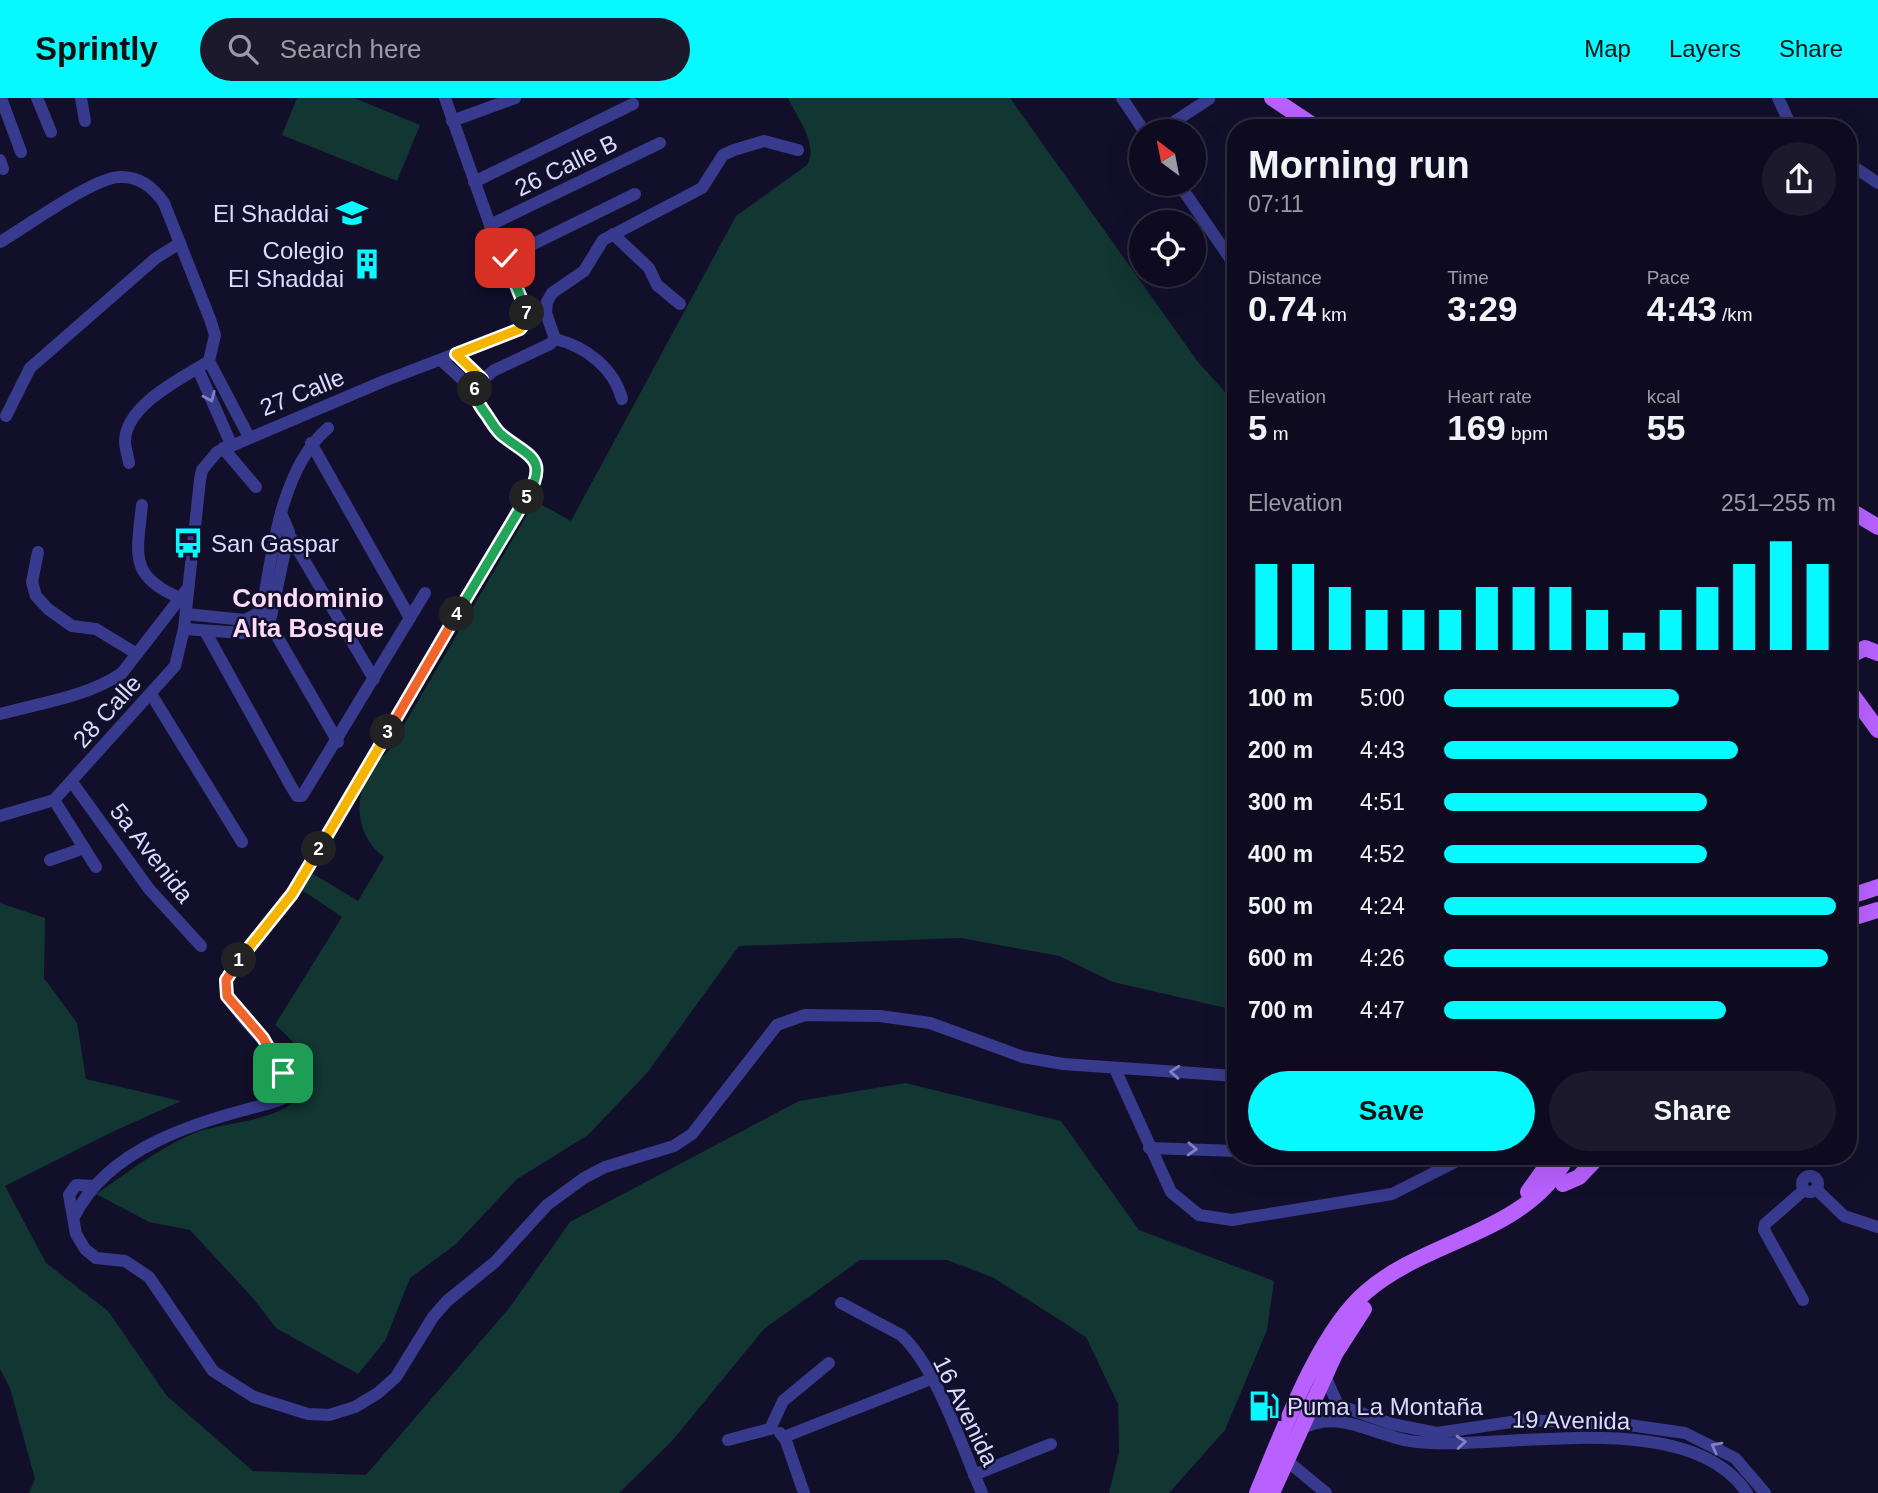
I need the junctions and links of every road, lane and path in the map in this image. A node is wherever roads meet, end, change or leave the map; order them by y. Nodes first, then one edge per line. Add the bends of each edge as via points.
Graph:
1 (1, 98) edge
2 (37, 98) edge
3 (81, 98) edge
4 (445, 98) edge
5 (515, 98) edge
6 (1122, 98) edge
7 (1272, 98) edge
8 (1778, 98) edge
9 (1209, 99) edge
10 (634, 104) dead end
11 (1136, 119) edge
12 (1178, 119) edge
13 (1304, 119) edge
14 (1788, 119) edge
15 (85, 121) dead end
16 (452, 121) junction
17 (51, 132) dead end
18 (660, 143) dead end
19 (798, 150) dead end
20 (21, 152) dead end
21 (1857, 169) edge
22 (474, 182) junction
23 (1878, 183) edge
24 (635, 194) dead end
25 (1188, 196) edge
26 (491, 225) junction
27 (613, 234) junction
28 (0, 242) edge
29 (180, 243) junction
30 (1227, 251) edge
31 (505, 258) junction
32 (680, 304) dead end
33 (555, 339) junction
34 (456, 354) junction
35 (441, 360) junction
36 (209, 361) junction
37 (198, 369) junction
38 (478, 385) junction
39 (622, 399) dead end
40 (6, 416) dead end
41 (328, 428) dead end
42 (249, 437) junction
43 (311, 443) junction
44 (227, 446) junction
45 (129, 463) dead end
46 (256, 487) dead end
47 (142, 505) dead end
48 (1857, 514) edge
49 (1878, 527) edge
50 (282, 531) junction
51 (38, 552) dead end
52 (184, 593) junction
53 (425, 593) dead end
54 (186, 614) junction
55 (266, 616) junction
56 (410, 618) junction
57 (184, 629) junction
58 (205, 631) junction
59 (1857, 652) edge
60 (1878, 653) edge
61 (137, 654) junction
62 (374, 679) junction
63 (151, 694) junction
64 (1857, 701) edge
65 (0, 714) edge
66 (1857, 715) edge
67 (1878, 730) edge
68 (338, 742) junction
69 (1878, 742) edge
70 (72, 782) junction
71 (54, 800) junction
72 (0, 816) edge
73 (242, 842) dead end
74 (84, 848) junction
75 (50, 860) dead end
76 (96, 867) dead end
77 (1878, 877) edge
78 (1857, 883) edge
79 (1878, 887) edge
80 (1857, 894) edge
81 (1878, 900) edge
82 (1857, 906) edge
83 (1878, 910) edge
84 (1857, 916) edge
85 (201, 946) dead end
86 (1115, 1069) junction
87 (1227, 1075) edge
88 (1149, 1148) junction
89 (1227, 1151) edge
90 (1449, 1165) edge
91 (1548, 1165) edge
92 (1562, 1165) edge
93 (1574, 1165) edge
94 (1590, 1165) edge
95 (1563, 1184) junction
96 (1878, 1227) edge
97 (1443, 1248) junction
98 (1803, 1300) dead end
99 (841, 1303) dead end
100 (1343, 1327) junction
101 (1330, 1350) junction
102 (829, 1363) dead end
103 (1325, 1376) junction
104 (931, 1379) junction
105 (1338, 1405) junction
106 (1308, 1411) junction
107 (770, 1429) junction
108 (1300, 1430) junction
109 (784, 1437) junction
110 (728, 1440) dead end
111 (1051, 1444) dead end
112 (1286, 1460) junction
113 (974, 1475) junction
114 (1306, 1476) junction
115 (1266, 1490) edge
116 (804, 1493) edge
117 (982, 1493) edge
118 (1326, 1493) edge
119 (1747, 1493) edge
120 (1765, 1493) edge

1 - 20 street
2 - 17 street
3 - 15 street
4 - 16 street
5 - 16 street
6 - 11 street
7 - 13 main road
8 - 14 street
9 - 12 street
10 - 22 street
16 - 22 street
18 - 26 street, 26 Calle B
19 - 27 street via 764,141 734,150 723,155 702,188
21 - 23 street
22 - 26 street
24 - 31 street
25 - 30 street
26 - 31 street
27 - 32 street
27 - 33 street via 596,248 584,271 552,293 547,302
28 - 29 street via 91,187 119,177 153,188
29 - 36 street via 215,335
29 - 40 street via 156,258 30,368
31 - 34 street, 27 Calle via 528,314 526,322 520,329
33 - 38 street
33 - 39 street via 582,349 601,364 618,382
34 - 35 street, 27 Calle
34 - 38 street
35 - 38 street
35 - 42 street, 27 Calle
36 - 37 street
36 - 42 street
37 -> 44 street
37 - 45 street via 143,407 125,441
38 - 86 street via 482,408 502,436 532,456 537,467 534,483 292,894 226,980 227,996 263,1038 283,1073 286,1091 282,1099 164,1137 95,1186 74,1217 76,1234 85,1249 96,1258 125,1261 149,1277 213,1371 254,1397 308,1414 329,1415 355,1407 396,1377 440,1309 495,1262 547,1205 605,1167 674,1146 692,1134 777,1026 793,1018 880,1016 930,1023 1023,1056
41 - 43 street
42 - 44 street, 27 Calle
43 - 50 street via 281,513
43 - 56 street
44 - 46 street
44 - 52 street via 202,470
47 - 52 street via 138,560 153,585
48 - 49 main road
50 - 55 street
50 - 62 street
51 - 61 street via 32,582 36,596 48,609 72,626 96,629
52 - 54 street, 28 Calle
52 - 61 street
53 - 56 street
54 - 55 street via 245,620
54 - 57 street, 28 Calle
55 - 58 street via 243,633
55 - 68 street
56 - 62 street
57 - 58 street
57 - 63 street, 28 Calle via 175,666
58 - 68 street via 297,796 306,792
59 - 60 main road via 1864,648
61 - 65 street via 122,673 103,684
62 - 68 street
63 - 70 street, 28 Calle
63 - 73 street
64 - 67 main road
66 - 69 main road
70 - 71 street, 28 Calle
70 - 85 street, 5a Avenida via 149,889
71 - 72 street, 28 Calle
71 - 74 street
74 - 75 street
74 - 76 street
77 - 78 main road
79 - 80 main road
81 - 82 main road
83 - 84 main road
87 -> 86 street
86 - 88 street
88 -> 89 street
88 - 90 street via 1171,1192 1199,1215 1232,1220 1392,1194
91 - 97 main road via 1530,1191 1455,1234
92 - 97 main road via 1529,1204
93 - 95 main road
94 - 95 main road
95 - 100 main road via 1516,1222 1386,1289
96 - 98 street via 1844,1216 1810,1190 1765,1224 1764,1230
97 - 100 main road via 1374,1285 1354,1302
99 - 104 street, 16 Avenida via 901,1335
100 - 101 main road
101 - 103 main road
101 - 115 main road
102 - 107 street via 783,1401
103 - 105 street
103 - 106 main road
104 - 109 street
104 - 113 street, 16 Avenida
105 - 106 street, 19 Avenida
120 -> 105 street, 19 Avenida via 1735,1458 1685,1433 1525,1420 1437,1433
106 - 108 main road
106 - 115 street via 1293,1427
107 - 109 street
107 - 110 street
108 - 112 main road
108 -> 119 street, 19 Avenida via 1320,1419 1336,1419 1415,1442 1529,1438 1653,1443 1709,1458
109 - 116 street
111 - 113 street
112 - 114 street
112 - 115 main road
113 - 117 street, 16 Avenida
114 - 115 street via 1293,1475
114 - 118 street

